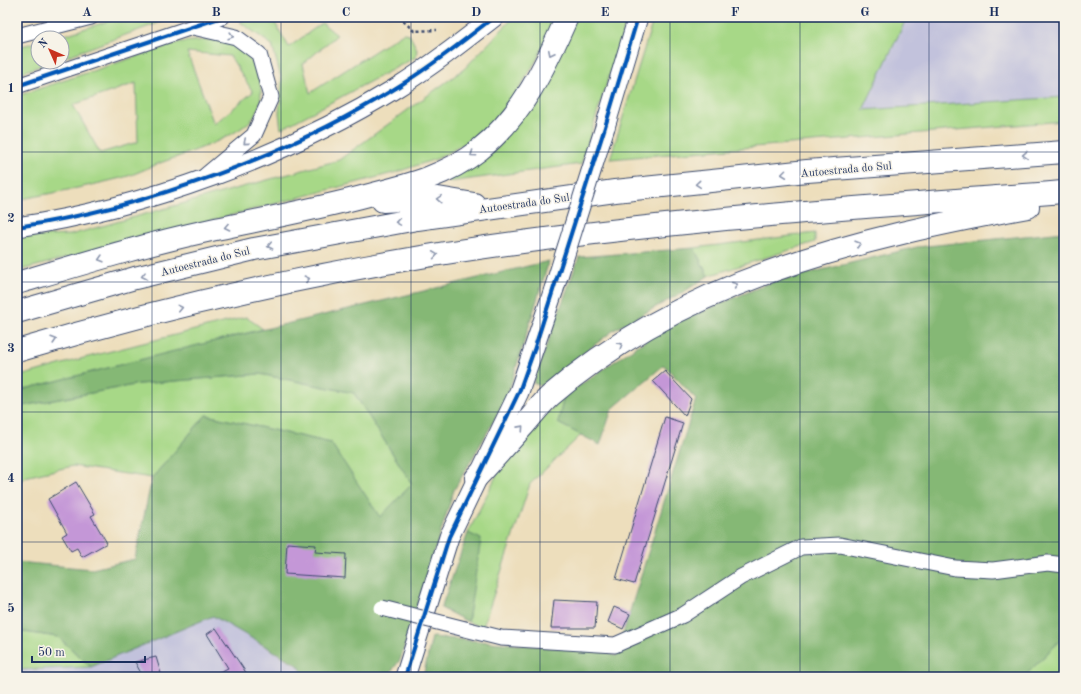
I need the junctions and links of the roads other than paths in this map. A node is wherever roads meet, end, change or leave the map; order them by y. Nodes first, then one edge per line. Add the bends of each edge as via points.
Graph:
1 (91, 17) edge
2 (222, 17) edge
3 (494, 17) edge
4 (567, 17) edge
5 (638, 17) edge
6 (193, 27) junction
7 (17, 36) edge
8 (17, 86) edge
9 (1064, 152) edge
10 (201, 180) junction
11 (1064, 192) edge
12 (1064, 200) edge
13 (334, 204) junction
14 (492, 207) junction
15 (17, 227) edge
16 (17, 282) edge
17 (17, 312) edge
18 (17, 351) edge
19 (476, 478) junction
20 (1064, 565) edge
21 (382, 608) dead end
22 (405, 677) edge

1 - 7 street
2 - 6 street
3 - 10 main road via 423,70 370,102 292,142
4 -> 13 highway via 530,93 498,134 478,151 438,175
5 - 19 main road, bridge via 554,289 519,392
6 - 8 street
6 -> 10 street via 236,37 259,54 271,96 254,135
9 -> 14 highway, Autoestrada do Sul via 807,171
10 - 15 main road via 119,207 75,218
18 -> 11 highway via 236,294 435,255 743,216
19 -> 12 highway via 549,397 578,372 668,315 787,264 950,221
14 -> 13 highway via 438,198
13 -> 16 highway via 208,230
14 -> 17 highway, Autoestrada do Sul via 372,226 254,249 135,278
19 - 22 main road via 449,537
20 - 21 street, bridge via 1048,563 993,570 955,568 840,545 801,547 741,577 683,614 615,645 501,638

